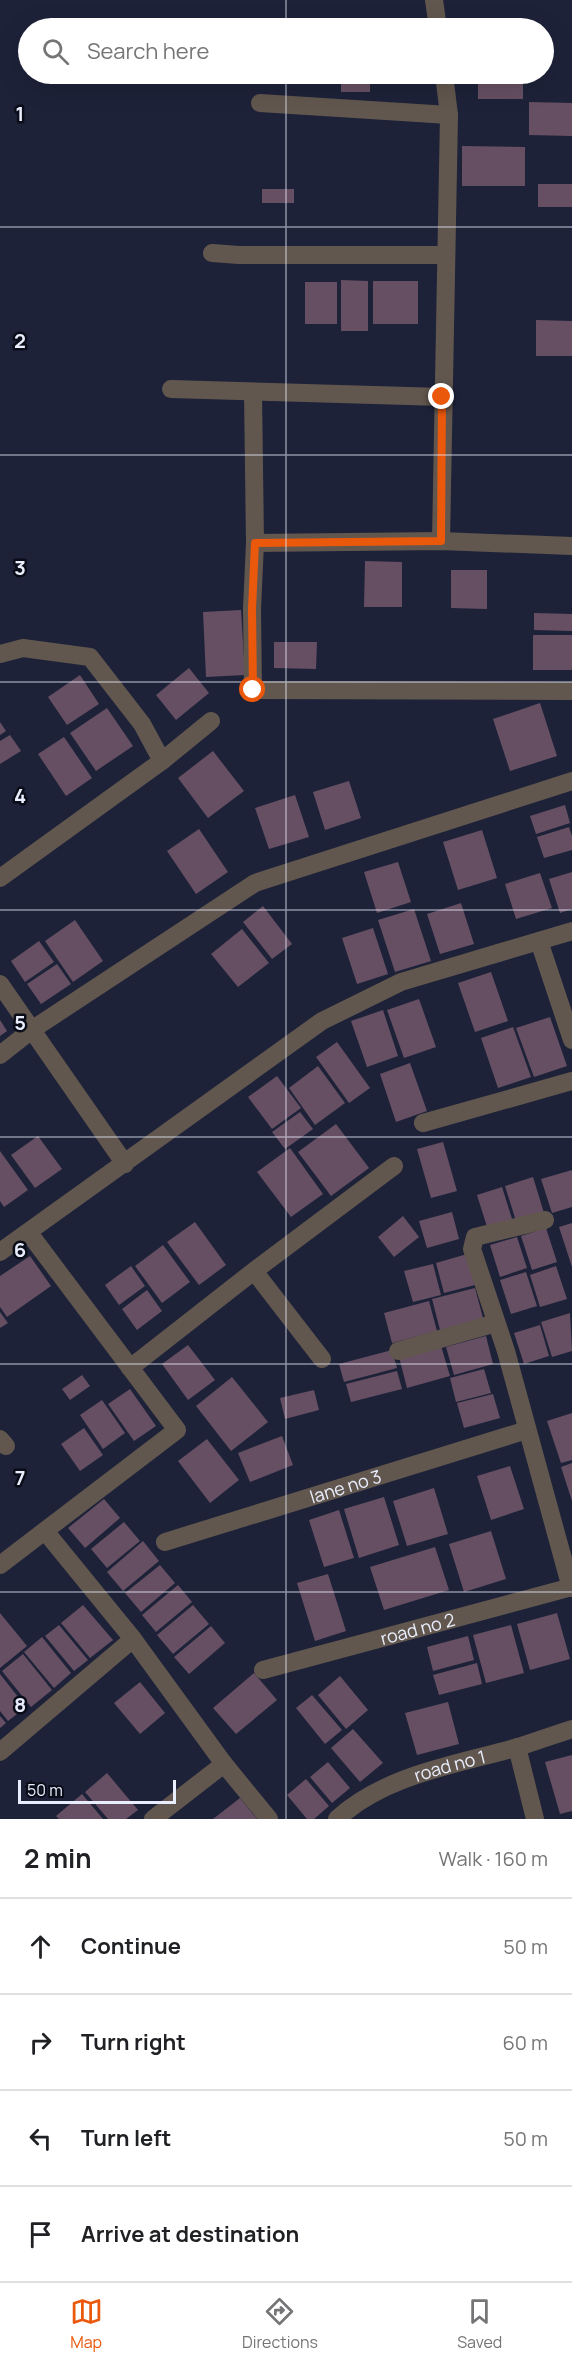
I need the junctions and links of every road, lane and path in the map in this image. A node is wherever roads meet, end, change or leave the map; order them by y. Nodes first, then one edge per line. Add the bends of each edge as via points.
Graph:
1 (434, 0) edge
2 (437, 18) edge
3 (445, 84) edge
4 (260, 103) dead end
5 (449, 115) junction
6 (212, 253) dead end
7 (446, 255) junction
8 (171, 389) dead end
9 (253, 392) junction
10 (442, 397) junction
11 (441, 541) junction
12 (255, 543) junction
13 (572, 546) edge
14 (0, 654) edge
15 (572, 691) edge
16 (211, 721) dead end
17 (162, 761) junction
18 (572, 781) edge
19 (0, 878) edge
20 (572, 931) edge
21 (539, 940) junction
22 (0, 984) edge
23 (33, 1029) junction
24 (572, 1040) edge
25 (0, 1055) edge
26 (572, 1081) edge
27 (423, 1123) dead end
28 (125, 1164) junction
29 (394, 1166) dead end
30 (545, 1220) dead end
31 (29, 1233) junction
32 (0, 1252) edge
33 (254, 1271) junction
34 (496, 1323) junction
35 (398, 1351) dead end
36 (322, 1359) dead end
37 (130, 1368) junction
38 (527, 1430) junction
39 (45, 1531) junction
40 (165, 1542) dead end
41 (0, 1565) edge
42 (572, 1588) edge
43 (133, 1639) junction
44 (263, 1670) dead end
45 (572, 1729) edge
46 (517, 1747) junction
47 (0, 1752) edge
48 (224, 1764) junction
49 (153, 1819) edge
50 (269, 1819) edge
51 (337, 1819) edge
52 (535, 1819) edge

1 - 2 street
3 - 5 street
4 - 5 street
5 - 7 street
6 - 7 street
7 - 10 street
8 - 9 street
9 - 10 street
9 - 12 street
10 - 11 street
11 - 12 street
11 - 13 street
12 - 15 street via 253,690
14 - 17 street via 24,648 90,657 142,724
16 - 17 street
17 - 19 street
18 - 23 street via 255,884
20 - 21 street
21 - 24 street
21 - 28 street via 401,982 322,1022
22 - 23 street
23 - 25 street
23 - 28 street
26 - 27 street
28 - 31 street
29 - 33 street
30 - 34 street via 475,1237 472,1242
31 - 32 street
31 - 37 street
33 - 36 street
33 - 37 street
34 - 35 street
34 - 38 street
37 - 39 street via 177,1430
38 - 40 street, lane no 3
38 - 42 street
39 - 41 street
39 - 43 street
42 - 44 street, road no 2
43 - 47 street
43 - 48 street
45 - 46 street, road no 1
46 - 51 street, road no 1 via 424,1772 369,1796
46 - 52 street
48 - 49 street
48 - 50 street

